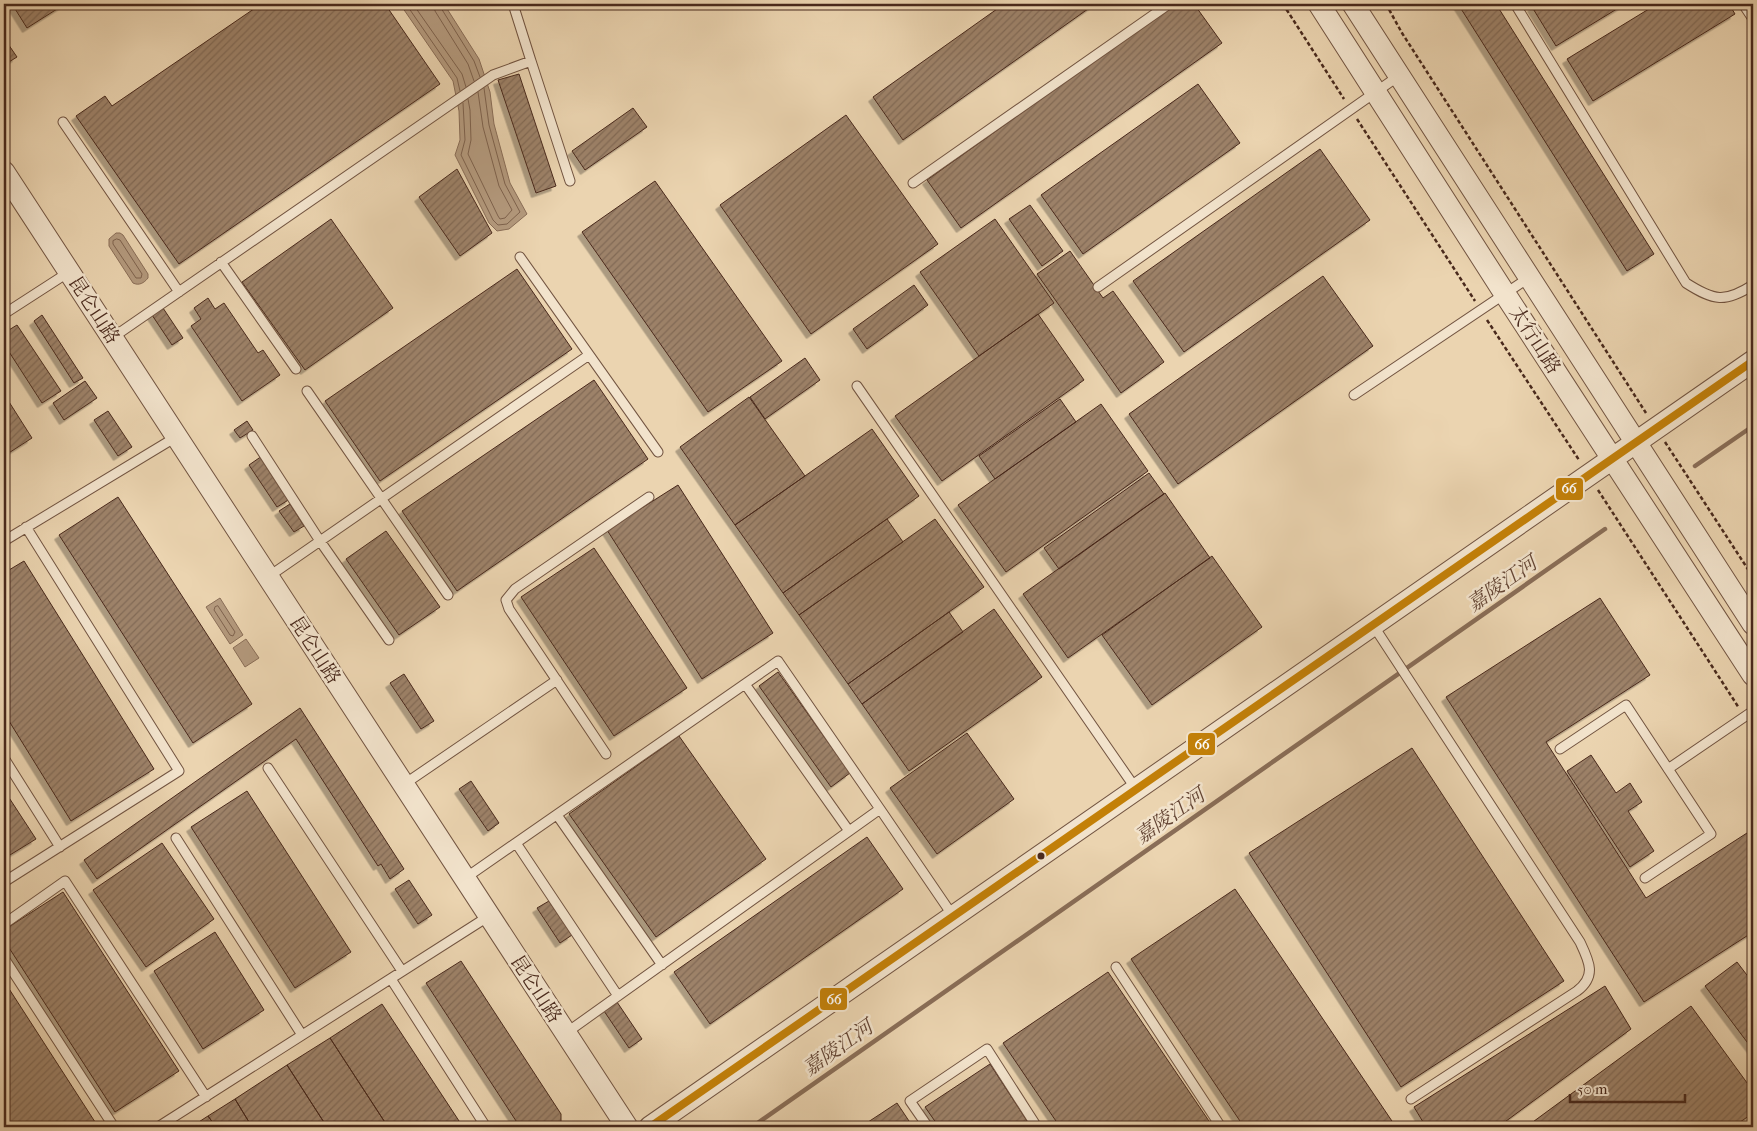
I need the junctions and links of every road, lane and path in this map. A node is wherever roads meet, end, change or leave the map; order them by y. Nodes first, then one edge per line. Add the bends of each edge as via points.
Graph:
1 (513, 4) edge
2 (1169, 4) edge
3 (1284, 4) edge
4 (1319, 4) edge
5 (1353, 4) edge
6 (1386, 4) edge
7 (1516, 4) edge
8 (1743, 4) edge
9 (1753, 19) edge
10 (531, 61) junction
11 (1400, 76) junction
12 (1375, 93) junction
13 (1351, 110) junction
14 (63, 122) dead end
15 (4, 172) edge
16 (570, 182) dead end
17 (913, 183) dead end
18 (520, 257) dead end
19 (221, 262) junction
20 (69, 272) junction
21 (1530, 277) junction
22 (1753, 285) edge
23 (1098, 287) dead end
24 (179, 292) junction
25 (1505, 294) junction
26 (1481, 310) junction
27 (4, 314) edge
28 (112, 338) junction
29 (589, 355) junction
30 (1753, 361) edge
31 (296, 369) dead end
32 (857, 386) dead end
33 (307, 391) dead end
34 (1354, 395) dead end
35 (1656, 428) junction
36 (176, 436) junction
37 (252, 436) dead end
38 (1637, 442) junction
39 (658, 452) dead end
40 (1612, 458) junction
41 (1589, 475) junction
42 (382, 498) junction
43 (648, 498) dead end
44 (26, 527) junction
45 (4, 541) edge
46 (320, 541) junction
47 (267, 577) junction
48 (1753, 577) edge
49 (448, 595) dead end
50 (1753, 624) edge
51 (1373, 625) junction
52 (389, 640) dead end
53 (1752, 672) edge
54 (557, 680) junction
55 (746, 684) junction
56 (1753, 711) edge
57 (1745, 717) junction
58 (1560, 749) dead end
59 (606, 754) dead end
60 (4, 758) edge
61 (268, 768) dead end
62 (1668, 769) junction
63 (403, 785) junction
64 (1136, 790) junction
65 (880, 809) junction
66 (557, 815) junction
67 (849, 831) junction
68 (176, 838) dead end
69 (516, 844) junction
70 (60, 847) junction
71 (1645, 878) dead end
72 (464, 879) junction
73 (4, 882) edge
74 (489, 916) junction
75 (954, 916) junction
76 (4, 924) edge
77 (4, 958) edge
78 (662, 965) junction
79 (1116, 967) dead end
80 (402, 971) junction
81 (391, 979) junction
82 (618, 996) junction
83 (565, 1033) junction
84 (302, 1035) junction
85 (206, 1096) junction
86 (1411, 1099) dead end
87 (114, 1127) edge
88 (158, 1127) edge
89 (486, 1127) edge
90 (627, 1127) edge
91 (650, 1127) edge
92 (928, 1127) edge
93 (1037, 1127) edge
94 (1221, 1127) edge

1 - 10 lane
2 - 17 lane
3 - 13 path
4 - 12 street, 太行山路
5 - 11 street, 太行山路
6 - 35 path
7 - 22 lane via 1686,283 1700,292 1725,298 1737,296
8 - 9 lane
10 - 16 lane
10 - 19 lane via 493,75
11 - 12 lane
11 - 21 street, 太行山路
12 - 13 lane
12 - 25 street, 太行山路
13 - 23 lane
13 - 26 path
14 - 24 lane
15 - 20 street, 昆仑山路
18 - 29 lane
19 - 24 lane
19 - 31 lane
20 - 27 lane
20 - 28 street, 昆仑山路
21 - 25 lane
21 - 38 street, 太行山路
24 - 28 lane
25 - 26 lane
25 - 40 street, 太行山路
26 - 34 lane
26 - 41 path
28 - 36 street, 昆仑山路
29 - 39 lane
29 - 42 lane
30 - 35 street
32 - 64 lane
33 - 42 lane
35 - 38 street
35 - 48 path
36 - 44 lane
36 - 47 street, 昆仑山路
37 - 46 lane
38 - 40 street
38 - 50 street, 太行山路
40 - 41 street
40 - 53 street, 太行山路
41 - 51 street
41 - 57 path
42 - 46 lane
42 - 49 lane
43 - 54 lane via 515,590 506,600
44 - 45 lane
44 - 70 lane via 179,771
46 - 47 lane
46 - 52 lane
47 - 63 street, 昆仑山路
51 - 64 street
51 - 86 lane via 1580,942 1590,973 1585,985 1577,991
54 - 59 lane
54 - 63 lane
55 - 65 lane via 778,661
55 - 66 lane
55 - 67 lane
56 - 57 lane
57 - 62 lane
58 - 62 lane via 1626,705
60 - 70 lane
61 - 80 lane
62 - 71 lane via 1711,834
63 - 72 street, 昆仑山路
64 - 75 street
65 - 67 lane
65 - 75 lane
66 - 69 lane
66 - 78 lane
67 - 78 lane
68 - 84 lane
69 - 72 lane
69 - 82 lane
70 - 73 lane
72 - 74 street, 昆仑山路
74 - 80 lane
74 - 83 street, 昆仑山路
75 - 91 street
76 - 85 lane via 65,882
77 - 87 lane
78 - 82 lane
79 - 94 lane
80 - 81 lane
81 - 84 lane
81 - 89 lane
82 - 83 lane
83 - 90 street, 昆仑山路
84 - 85 lane
85 - 88 lane
92 - 93 lane via 910,1101 987,1049

